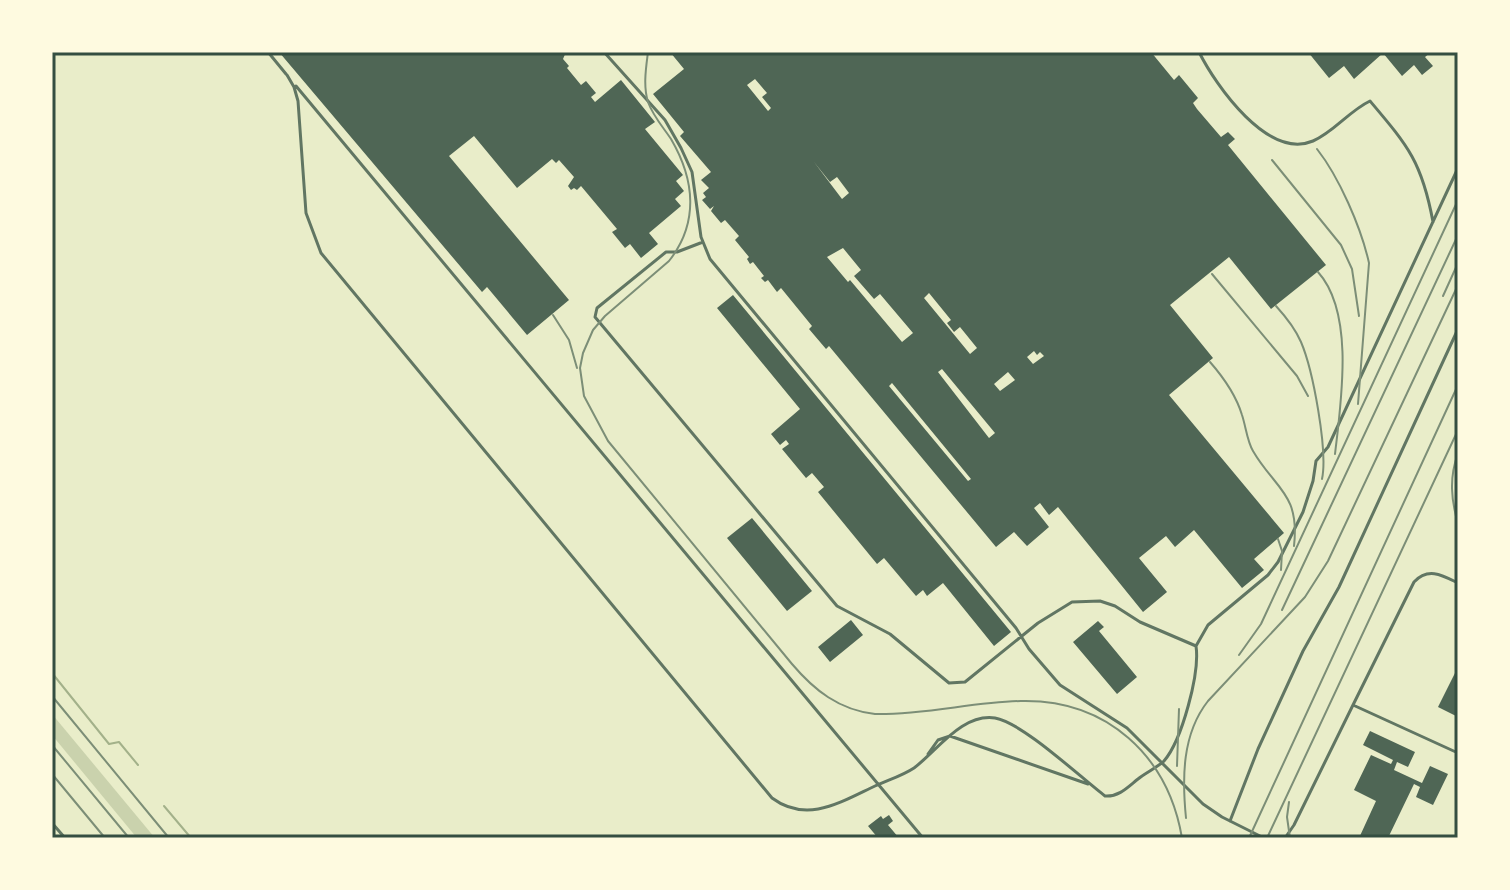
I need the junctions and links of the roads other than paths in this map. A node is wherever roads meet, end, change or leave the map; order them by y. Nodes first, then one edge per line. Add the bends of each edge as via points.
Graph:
1 (268, 52) edge
2 (604, 52) edge
3 (1199, 52) edge
4 (287, 75) junction
5 (1458, 168) edge
6 (1433, 222) junction
7 (703, 242) junction
8 (1458, 329) edge
9 (1458, 583) edge
10 (1022, 637) junction
11 (1196, 646) junction
12 (1353, 705) junction
13 (950, 736) junction
14 (1458, 753) edge
15 (1163, 763) junction
16 (878, 784) junction
17 (1092, 785) junction
18 (1230, 821) junction
19 (52, 823) edge
20 (65, 838) edge
21 (923, 838) edge
22 (1264, 838) edge
23 (1285, 838) edge

1 - 4 street
2 - 7 street via 665,120 681,148 692,172
3 - 6 street via 1236,105 1286,143 1316,140 1370,101 1410,149
4 - 16 street
4 - 16 street via 298,101 307,218 321,253 748,771 776,801 804,810 835,805
5 - 6 street
6 - 11 street via 1328,447 1316,461 1303,512 1283,555 1268,575 1208,625
7 - 10 street via 731,286
7 - 10 street via 666,252 597,308 595,317 837,606 890,634 949,683 965,682
8 - 18 street via 1339,587 1303,651
9 - 12 street via 1432,573 1414,582
10 - 11 street via 1072,602 1100,601
10 - 15 street via 1060,685 1118,721
11 - 15 street via 1184,721
12 - 14 street
12 - 23 street
13 - 16 street via 938,740 916,766
13 - 17 street
13 - 17 street via 976,720 1004,721
15 - 17 street via 1116,795 1105,796
15 - 18 street via 1203,804
16 - 21 street
18 - 22 street
19 - 20 street

